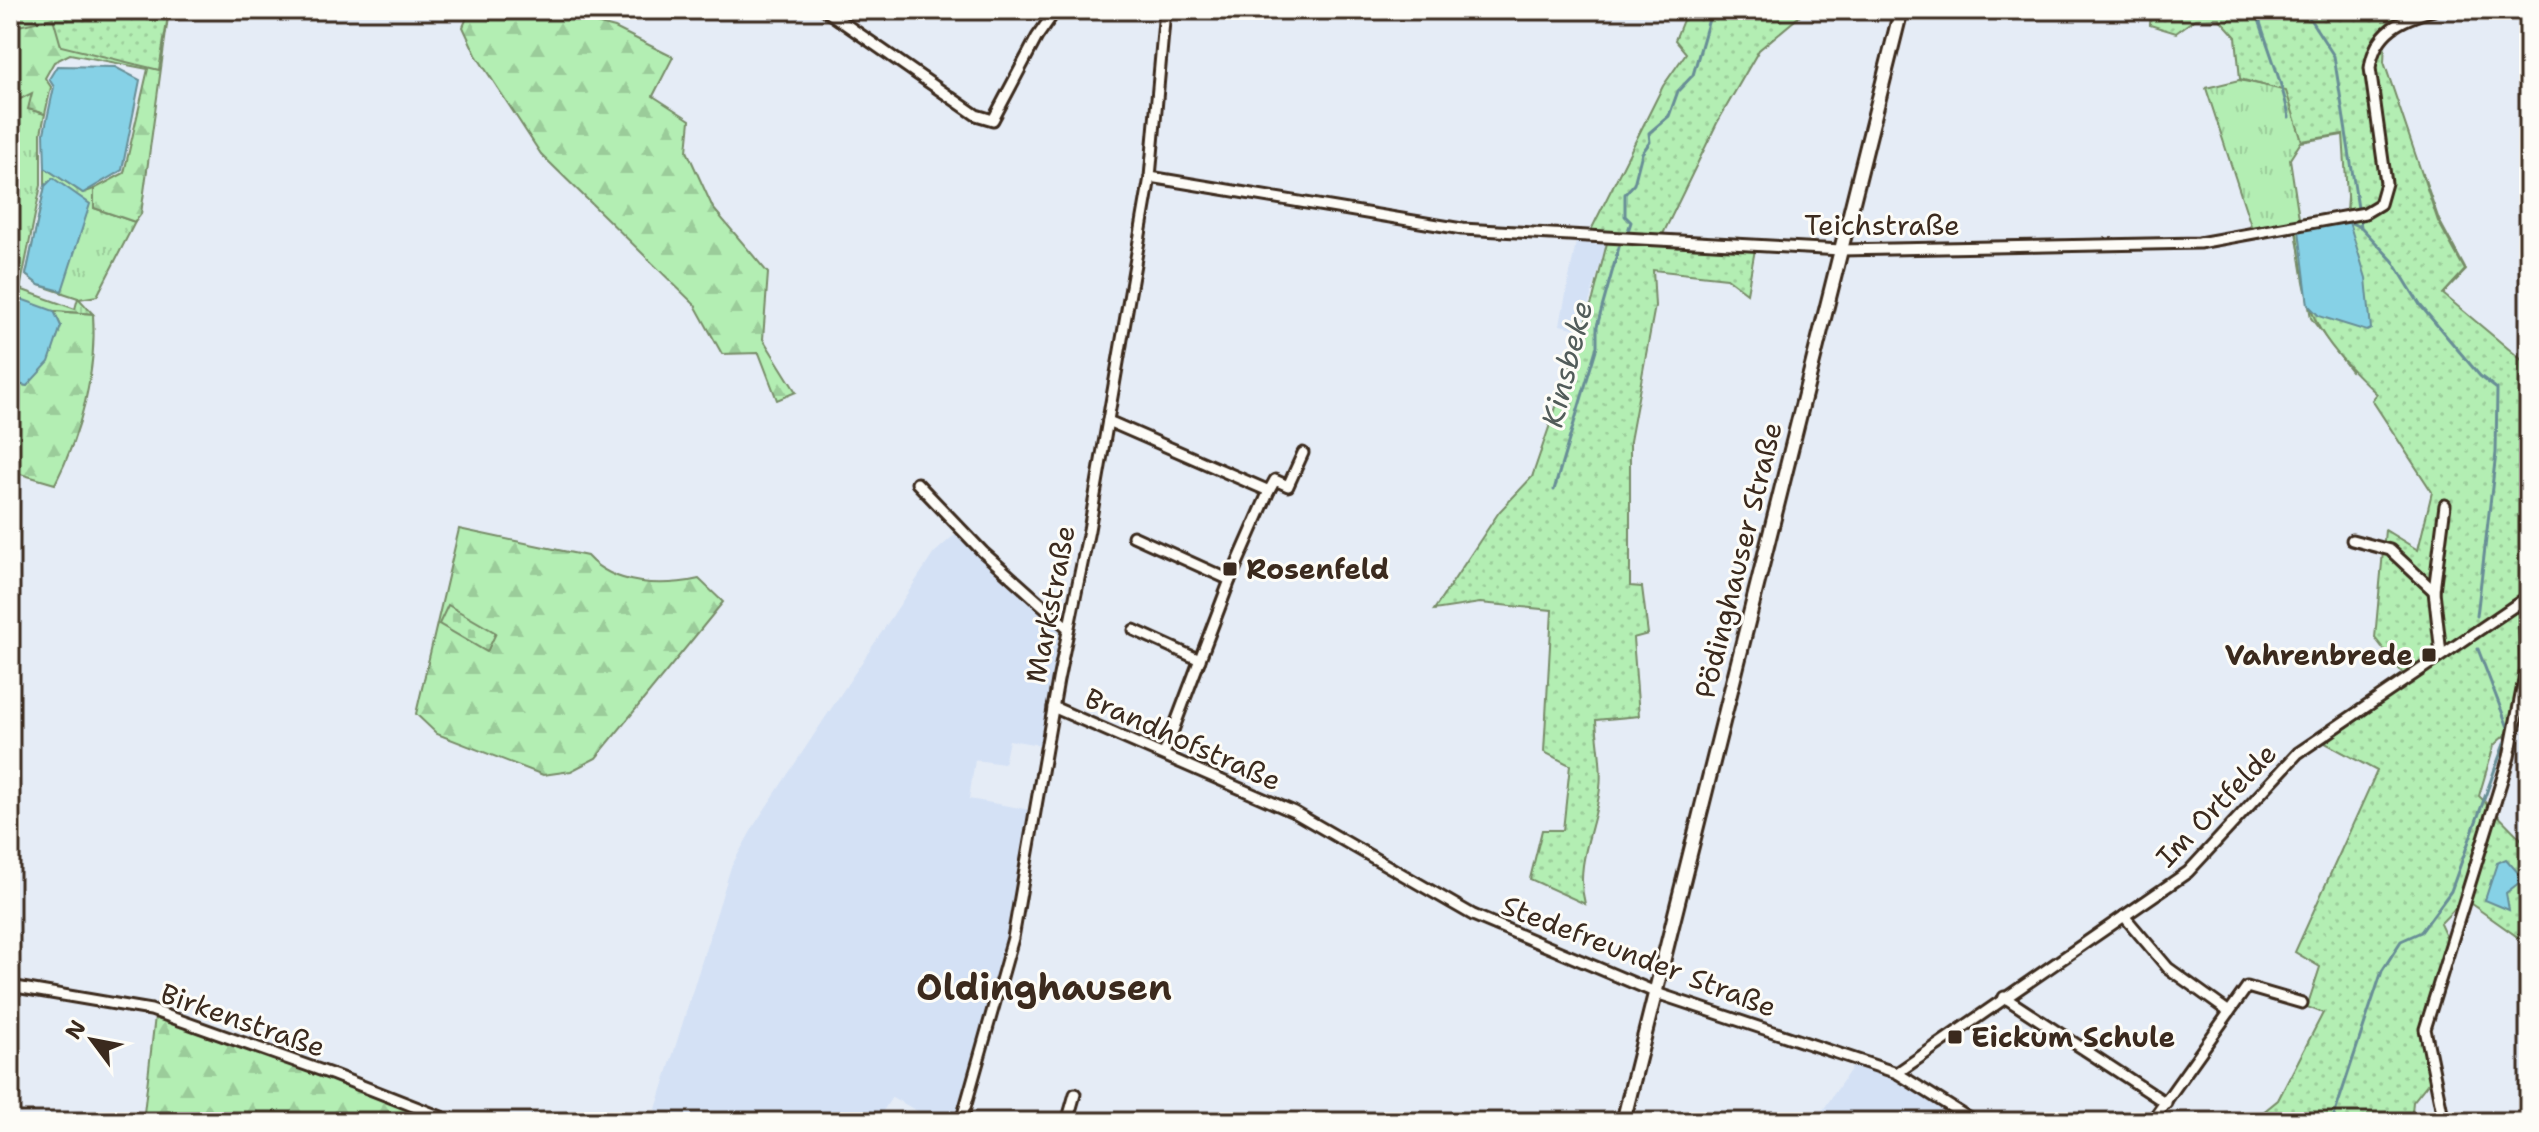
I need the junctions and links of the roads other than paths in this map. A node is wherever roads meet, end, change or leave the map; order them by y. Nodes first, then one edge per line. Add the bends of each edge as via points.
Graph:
1 (825, 10) edge
2 (1056, 10) edge
3 (1165, 10) edge
4 (1901, 10) edge
5 (2434, 10) edge
6 (1150, 177) junction
7 (1841, 250) junction
8 (1108, 421) junction
9 (1303, 453) dead end
10 (917, 483) dead end
11 (1269, 491) junction
12 (2445, 505) dead end
13 (1133, 536) dead end
14 (2352, 540) dead end
15 (1230, 580) junction
16 (2434, 591) junction
17 (2527, 597) edge
18 (1068, 628) junction
19 (1134, 630) dead end
20 (2441, 654) junction
21 (1200, 660) junction
22 (1053, 707) junction
23 (1164, 754) junction
24 (1294, 812) joint
25 (2124, 916) junction
26 (10, 986) edge
27 (1656, 991) junction
28 (2004, 997) junction
29 (2302, 1003) dead end
30 (2229, 1012) junction
31 (1897, 1073) junction
32 (1075, 1094) dead end
33 (2166, 1103) junction
34 (454, 1122) edge
35 (961, 1122) edge
36 (1067, 1122) edge
37 (1623, 1122) edge
38 (1975, 1122) edge
39 (2151, 1122) edge
40 (2444, 1122) edge

1 - 2 street via 976,115 993,120
3 - 6 street, Markstraße
4 - 7 street, Pödinghauser Straße
5 - 7 street, Teichstraße via 2397,23 2372,51 2386,183 2380,204 2367,212 2199,243
6 - 7 street, Teichstraße via 1462,229
6 - 8 street, Markstraße
7 - 27 street, Pödinghauser Straße
8 - 11 street
8 - 18 street, Markstraße
9 - 11 street via 1288,486 1275,480
10 - 18 street via 983,552
11 - 15 street
12 - 16 street
13 - 15 street
14 - 16 street via 2390,550
15 - 21 street
16 - 20 street
17 - 20 street, Im Ortfelde
17 - 40 street via 2526,669 2509,757 2425,1029
18 - 22 street, Markstraße
19 - 21 street
20 - 25 street, Im Ortfelde via 2298,753 2194,867
21 - 23 street
22 - 23 street, Brandhofstraße
22 - 35 street, Markstraße via 1013,938
23 - 24 street, Brandhofstraße
24 - 27 street, Stedefreunder Straße via 1473,915
25 - 28 street, Im Ortfelde
25 - 30 street via 2168,968
26 - 34 street, Birkenstraße via 151,1010
27 - 31 street, Stedefreunder Straße
27 - 37 street, Pödinghauser Straße
28 - 31 street, Im Ortfelde
28 - 33 street
29 - 30 street via 2252,985
30 - 33 street
31 - 38 street, Stedefreunder Straße
32 - 36 street
33 - 39 street

